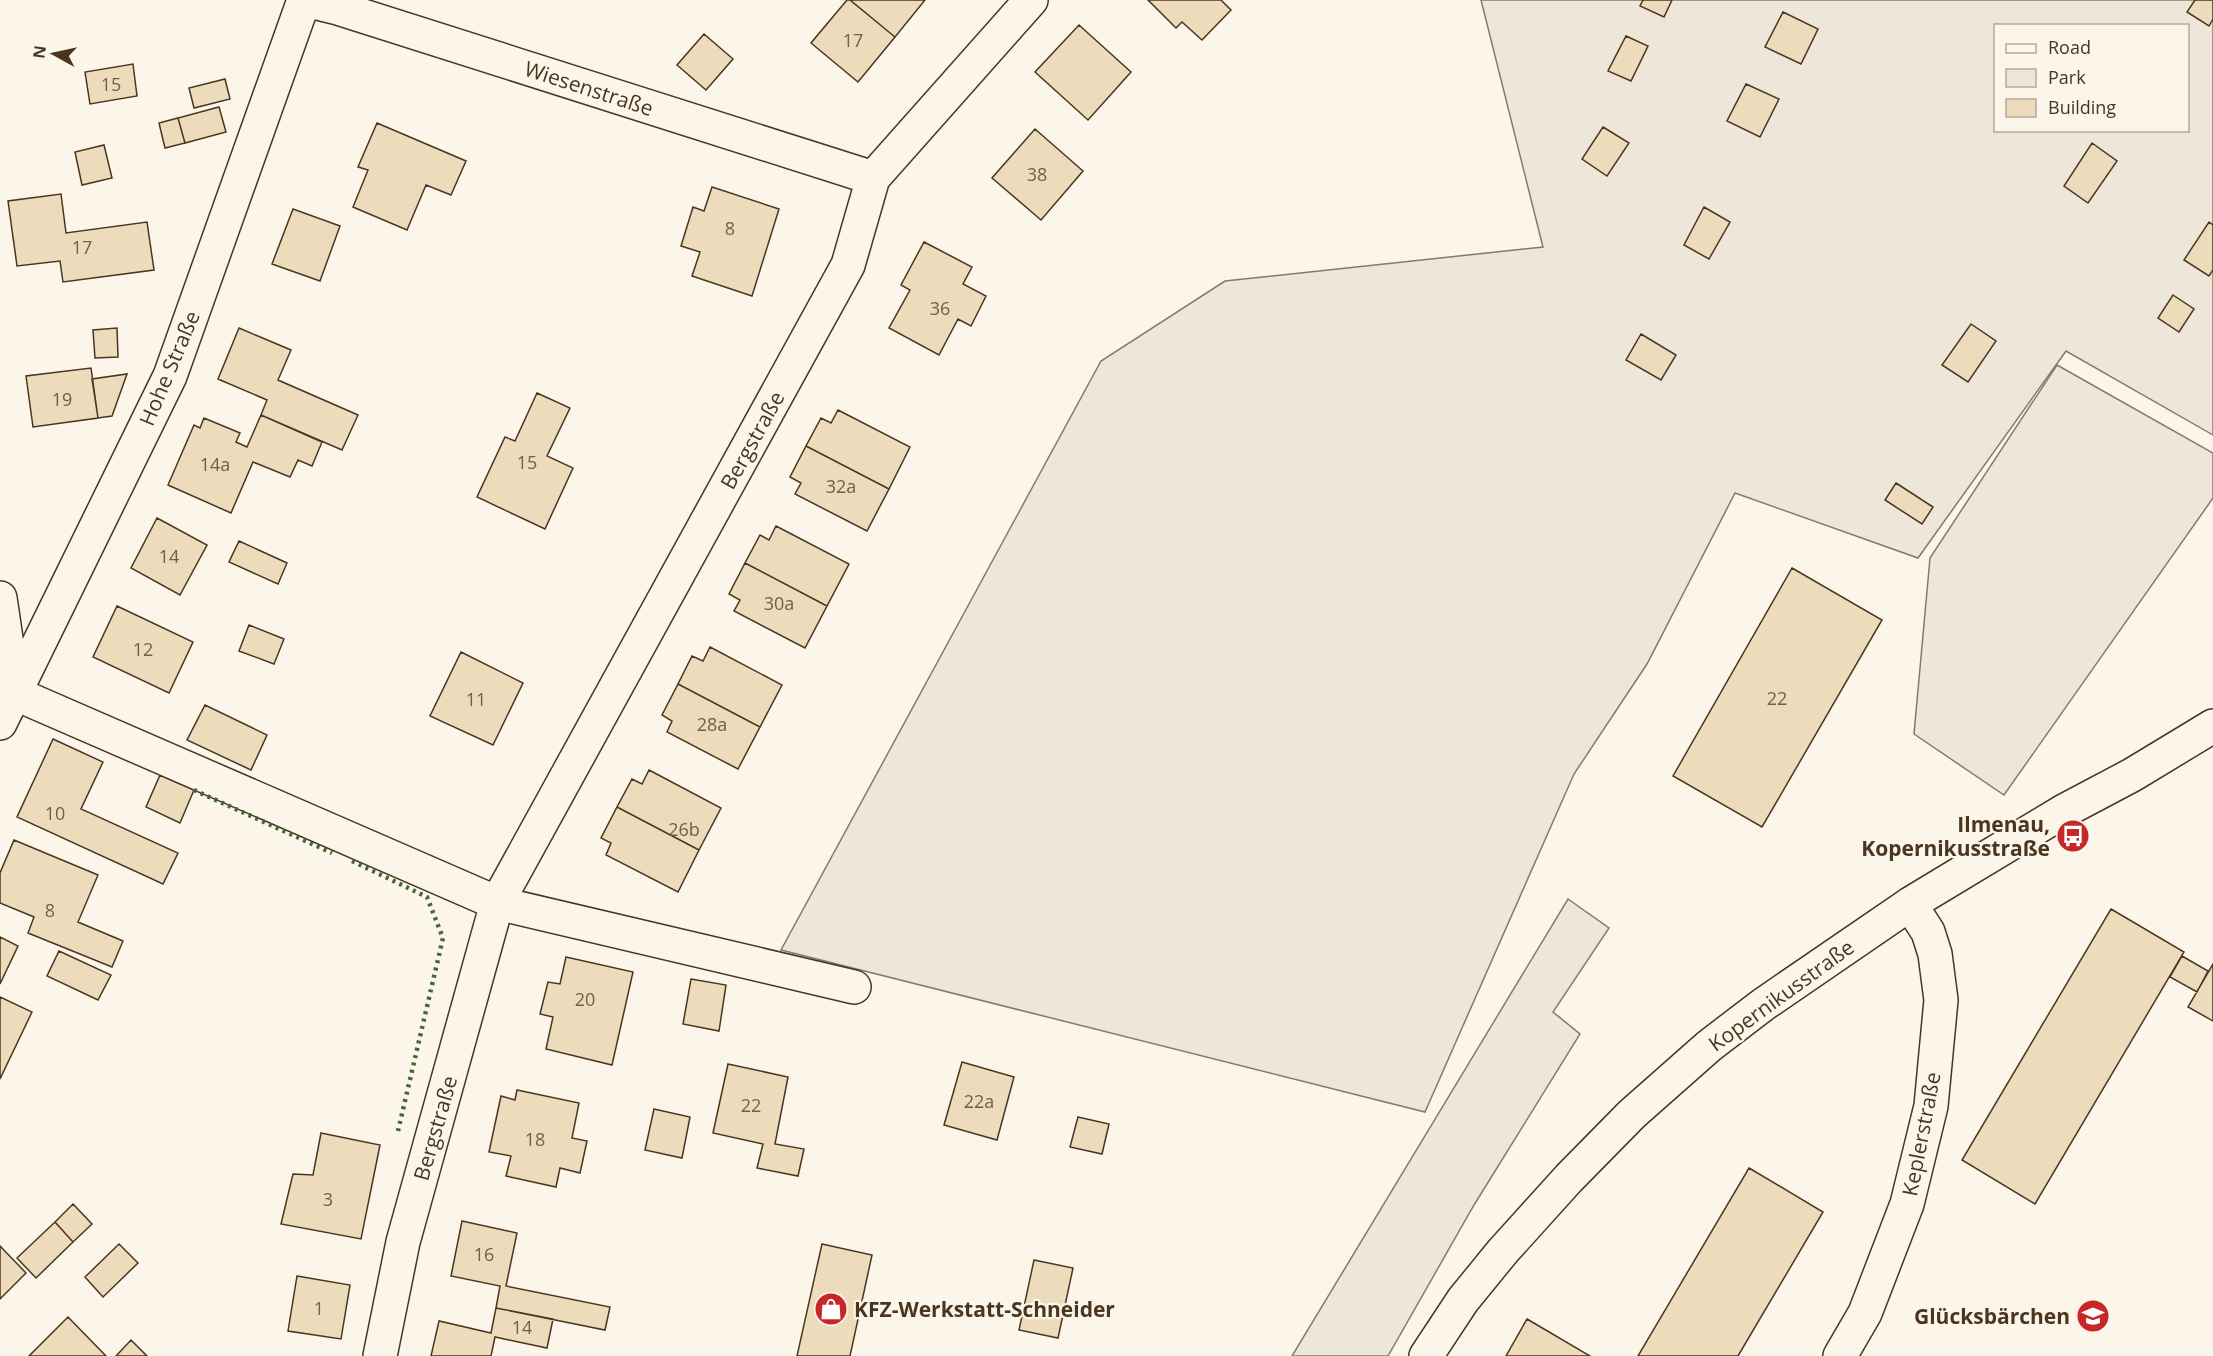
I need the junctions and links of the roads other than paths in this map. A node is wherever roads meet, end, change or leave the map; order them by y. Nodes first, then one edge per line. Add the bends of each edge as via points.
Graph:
1 (304, 0) edge
2 (1031, 0) edge
3 (873, 178) junction
4 (0, 598) edge
5 (14, 693) junction
6 (0, 723) edge
7 (2213, 726) edge
8 (497, 903) junction
9 (1910, 904) junction
10 (854, 987) dead end
11 (380, 1356) edge
12 (1426, 1356) edge
13 (1840, 1356) edge

1 - 3 street, Wiesenstraße
1 - 5 street, Hohe Straße via 170,376
2 - 3 street, Bergstraße
3 - 8 street, Bergstraße via 848,265
4 - 5 street
5 - 6 street, Hohe Straße
5 - 8 street
7 - 9 street, Kopernikusstraße
8 - 10 street
8 - 11 street, Bergstraße via 403,1242
9 - 12 street, Kopernikusstraße via 1764,1004 1632,1114 1503,1251 1463,1300
9 - 13 street, Keplerstraße via 1928,932 1941,1000 1931,1106 1907,1204 1865,1313

